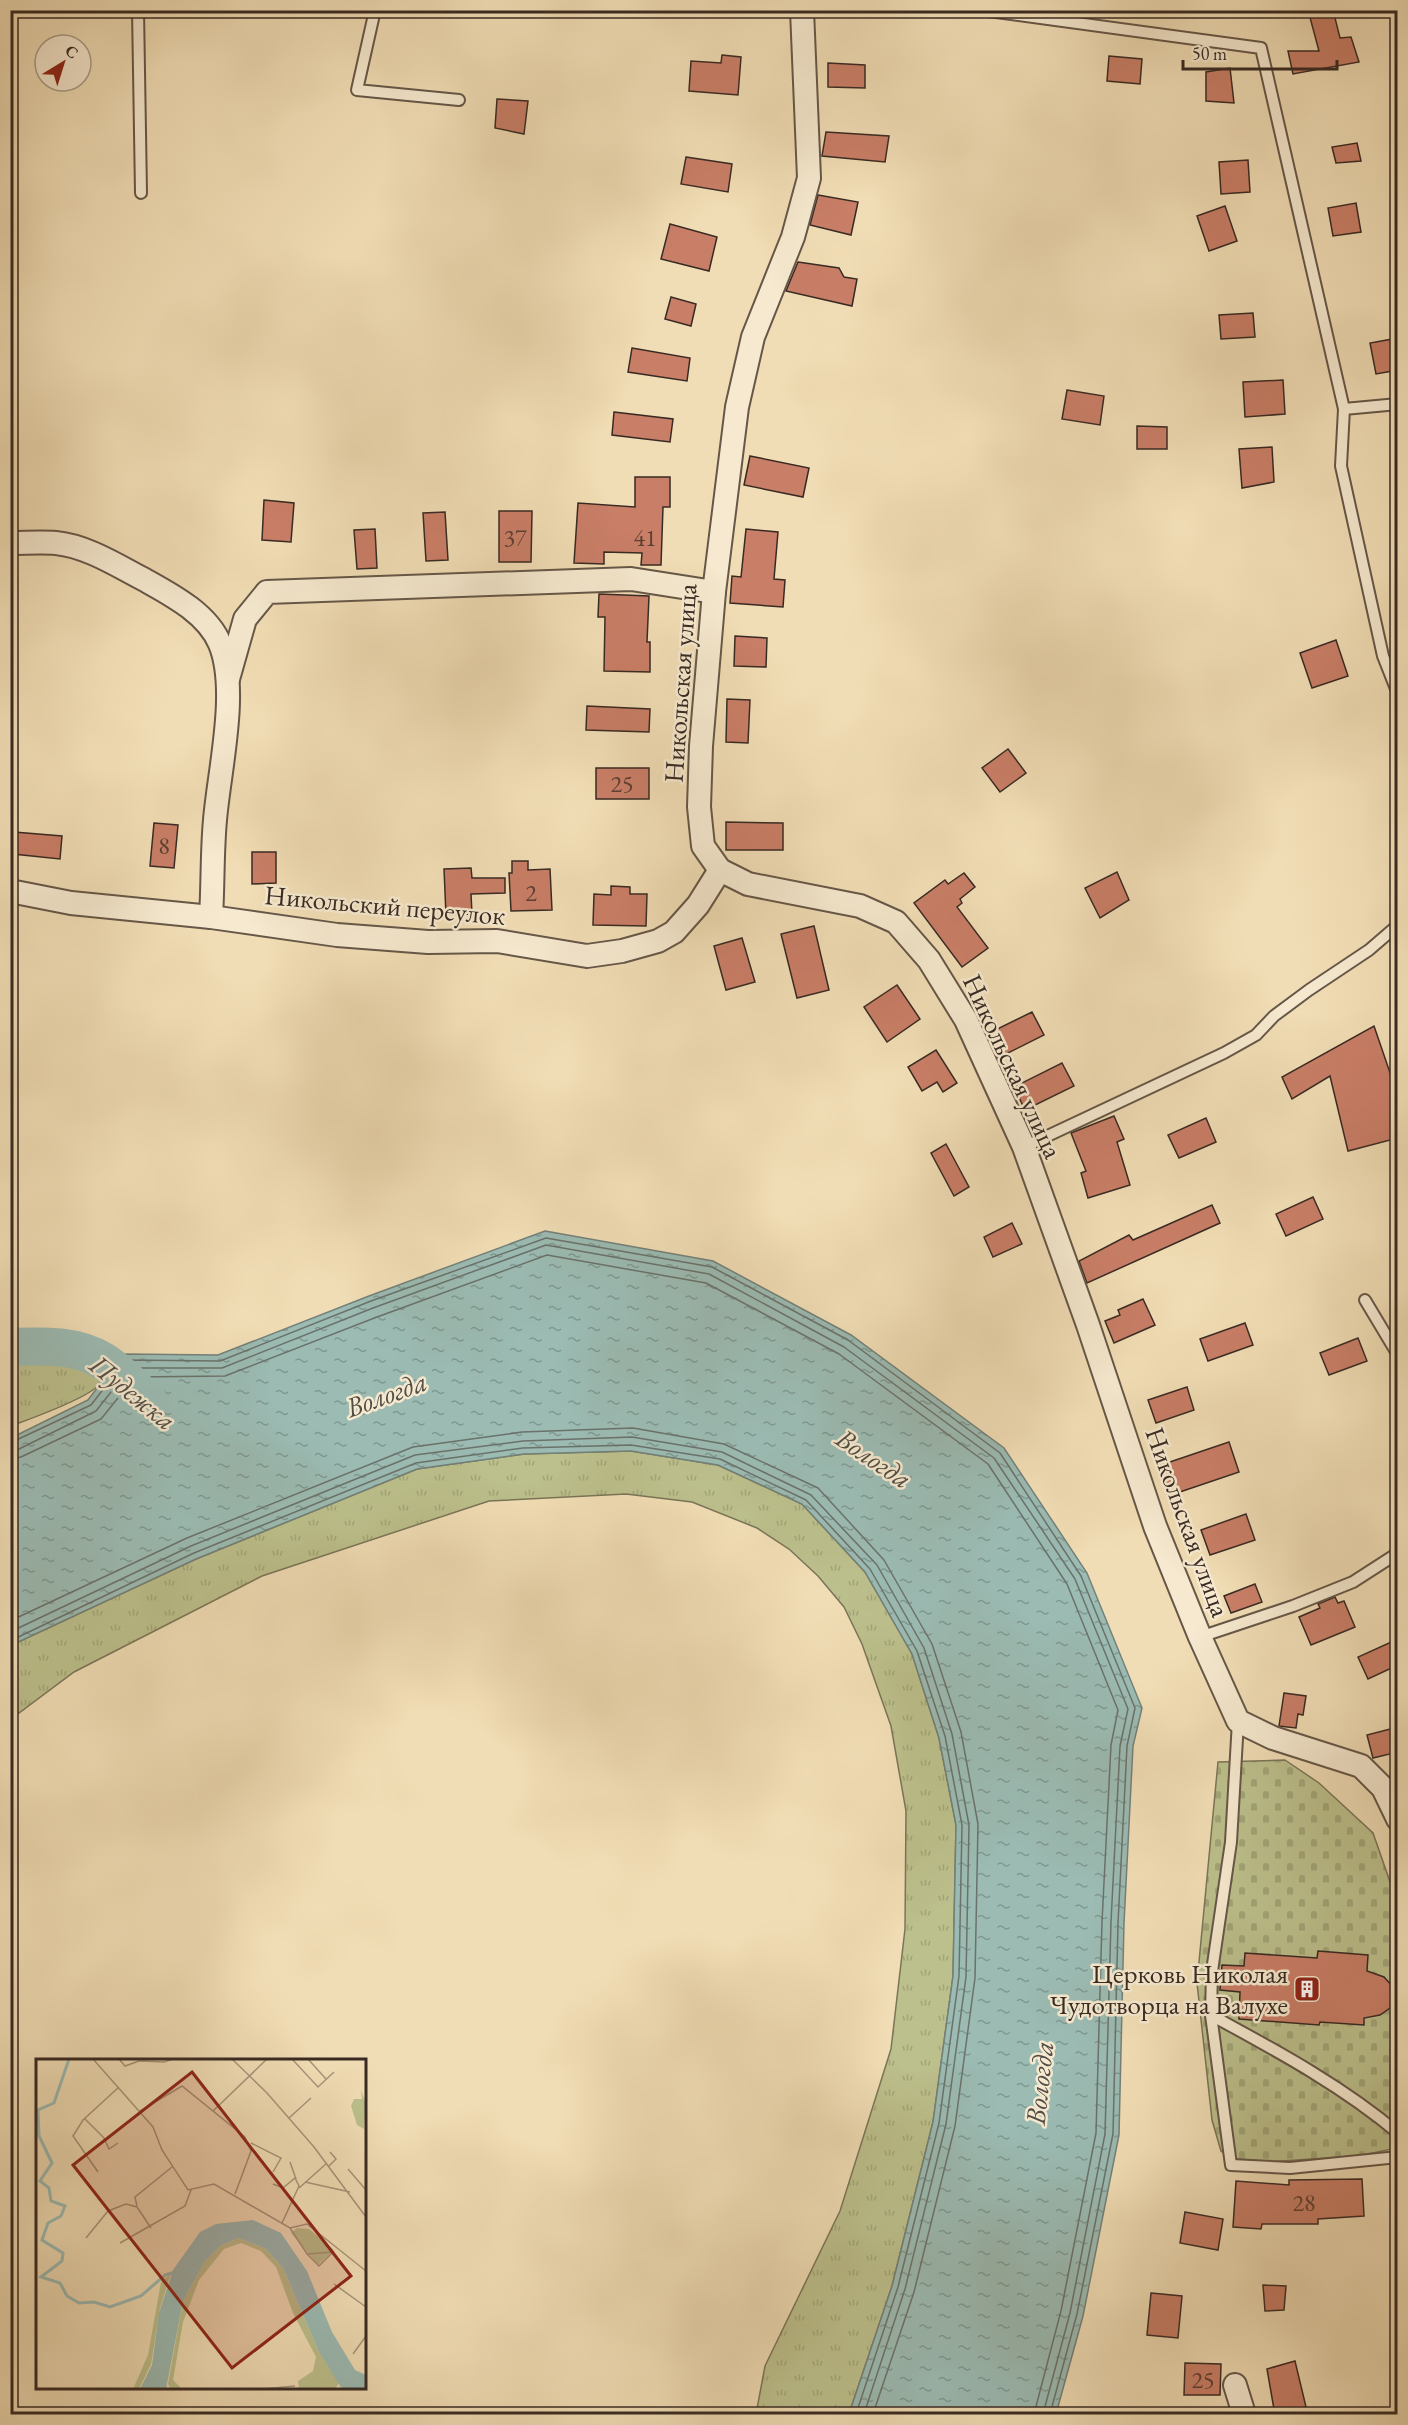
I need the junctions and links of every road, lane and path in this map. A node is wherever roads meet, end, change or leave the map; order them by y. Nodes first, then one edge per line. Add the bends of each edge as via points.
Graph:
1 (138, 10) edge
2 (375, 10) edge
3 (802, 10) edge
4 (981, 10) edge
5 (459, 100) dead end
6 (141, 193) dead end
7 (1398, 404) edge
8 (1344, 409) junction
9 (10, 543) edge
10 (714, 592) junction
11 (228, 679) junction
12 (1398, 694) edge
13 (720, 870) junction
14 (10, 891) edge
15 (211, 916) junction
16 (1398, 925) edge
17 (1024, 1147) junction
18 (1365, 1300) dead end
19 (1398, 1355) edge
20 (1398, 1553) edge
21 (1200, 1637) junction
22 (1238, 1721) junction
23 (1398, 1819) edge
24 (1210, 2015) junction
25 (1398, 2133) edge
26 (1398, 2157) edge
27 (1235, 2385) dead end
28 (1244, 2415) edge

1 - 6 lane
2 - 5 lane via 357,90
3 - 10 street, Никольская улица via 809,178 793,237 753,337 736,407
4 - 8 lane via 1261,48
7 - 8 lane
8 - 12 lane via 1341,465 1383,656
9 - 11 street via 58,543 85,551 161,589 198,613 220,643
10 - 11 street via 631,579 267,592 244,619
10 - 13 street, Никольская улица via 699,807 703,846
11 - 15 street
13 - 15 street, Никольский переулок via 698,905 674,932 622,951 587,956 497,941 428,942 337,935
13 - 17 street, Никольская улица via 748,884 860,906 896,922 929,960 966,1020
14 - 15 street, Никольский переулок via 71,903
16 - 17 lane via 1292,1003 1256,1035
17 - 21 street, Никольская улица via 1155,1526
18 - 19 lane
20 - 21 lane via 1353,1582
21 - 22 street, Никольская улица
22 - 23 street via 1273,1738 1361,1767 1383,1788
22 - 24 lane via 1231,1842 1212,1971
24 - 25 lane via 1292,2059
24 - 26 lane via 1231,2165 1290,2168
27 - 28 street

